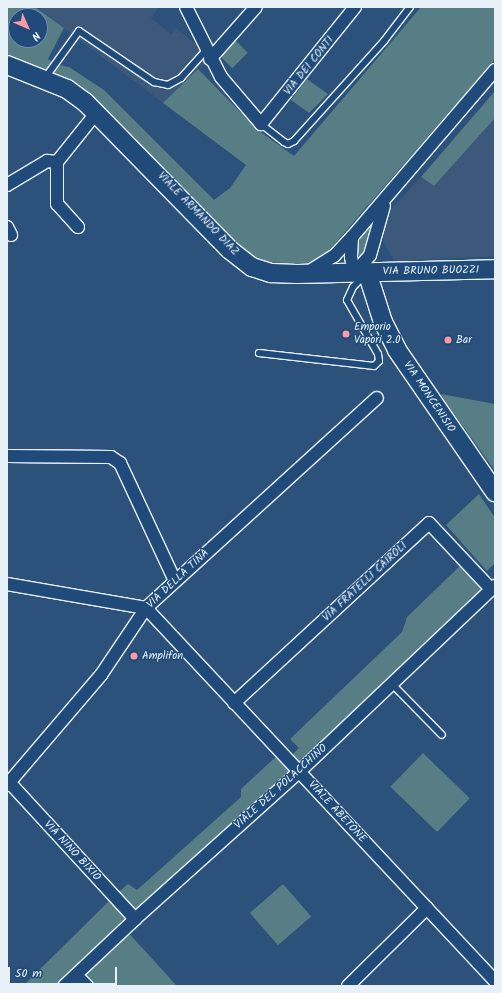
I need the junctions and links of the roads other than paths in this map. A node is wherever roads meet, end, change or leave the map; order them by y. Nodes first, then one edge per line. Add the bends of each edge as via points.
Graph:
1 (256, 7) edge
2 (355, 7) edge
3 (410, 7) edge
4 (188, 8) edge
5 (208, 54) junction
6 (7, 65) edge
7 (495, 70) edge
8 (44, 79) junction
9 (97, 112) junction
10 (261, 124) junction
11 (56, 162) junction
12 (7, 185) edge
13 (389, 193) junction
14 (78, 226) dead end
15 (352, 237) junction
16 (374, 246) junction
17 (495, 269) edge
18 (386, 272) junction
19 (360, 273) junction
20 (305, 274) junction
21 (259, 353) dead end
22 (377, 398) dead end
23 (7, 456) edge
24 (495, 492) edge
25 (175, 582) junction
26 (7, 584) edge
27 (493, 588) edge
28 (146, 608) junction
29 (392, 684) junction
30 (234, 703) junction
31 (442, 735) dead end
32 (300, 771) junction
33 (8, 784) edge
34 (427, 908) junction
35 (135, 919) junction
36 (76, 975) junction
37 (495, 981) edge
38 (64, 986) edge
39 (87, 986) edge
40 (348, 986) edge

1 - 5 street
2 - 10 street, VIA DEI CONTI
3 - 10 lane via 384,41 294,141 288,144 284,142
4 - 5 street
5 - 8 lane via 181,78 168,85 154,82 79,31
5 - 10 street via 221,77
6 - 8 main road, VIALE ARMANDO DIAZ
7 - 13 street
8 - 9 main road, VIALE ARMANDO DIAZ via 67,89
9 - 11 street
9 - 20 main road, VIALE ARMANDO DIAZ via 230,250 252,266 264,271
11 - 12 street via 47,161
11 - 14 street via 57,204
13 - 15 street
13 - 16 street via 378,218
15 - 19 street via 351,257
15 - 20 street via 334,256
16 - 18 street via 379,264
16 - 19 street
17 - 18 main road, VIA BRUNO BUOZZI
18 - 19 main road, VIA BRUNO BUOZZI
19 - 20 main road, VIALE ARMANDO DIAZ
19 - 21 lane via 347,300 378,354 379,361 374,366
19 - 24 main road, VIA MONCENISIO via 397,350
22 - 25 street, VIA DELLA TINA
23 - 25 street via 112,457 120,463
25 - 28 street, VIA DELLA TINA
26 - 28 street
27 - 29 street, VIALE DEL POLACCHINO
27 - 30 street, VIA FRATELLI CAIROLI via 429,523
28 - 30 street, VIALE ABETONE
28 - 33 street, VIA DELLA TINA via 101,675
29 - 31 lane
29 - 32 street, VIALE DEL POLACCHINO
30 - 32 street, VIALE ABETONE
32 - 34 street, VIALE ABETONE
32 - 35 street, VIALE DEL POLACCHINO
33 - 35 street, VIA NINO BIXIO
34 - 37 street, VIALE ABETONE
34 - 40 street
35 - 36 street, VIALE DEL POLACCHINO
36 - 38 street, VIALE DEL POLACCHINO
36 - 39 street

